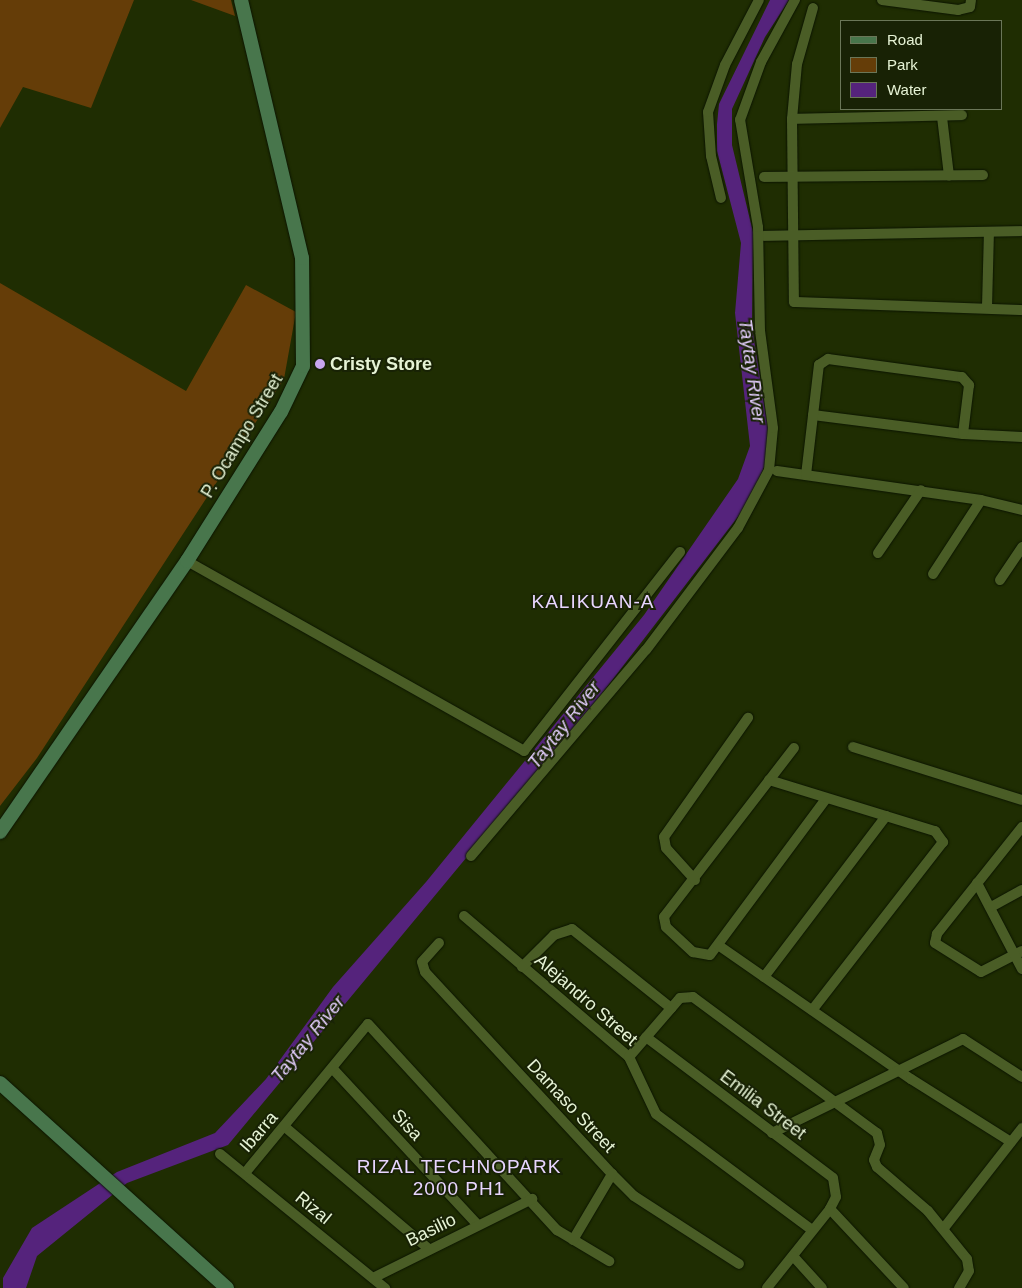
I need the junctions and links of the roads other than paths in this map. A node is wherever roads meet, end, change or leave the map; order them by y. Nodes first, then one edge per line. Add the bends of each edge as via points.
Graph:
1 (241, 0) edge
2 (759, 0) edge
3 (795, 0) edge
4 (882, 0) edge
5 (971, 4) edge
6 (813, 8) dead end
7 (962, 115) dead end
8 (942, 117) junction
9 (792, 120) junction
10 (949, 176) junction
11 (983, 176) dead end
12 (764, 177) dead end
13 (793, 177) junction
14 (721, 198) dead end
15 (1021, 231) edge
16 (989, 232) junction
17 (794, 235) junction
18 (764, 236) dead end
19 (987, 307) junction
20 (1022, 310) edge
21 (813, 415) junction
22 (963, 434) junction
23 (1022, 437) edge
24 (777, 471) dead end
25 (806, 475) junction
26 (921, 490) junction
27 (981, 500) junction
28 (1022, 510) edge
29 (1022, 547) edge
30 (680, 552) dead end
31 (878, 553) dead end
32 (187, 561) junction
33 (932, 574) dead end
34 (1000, 580) dead end
35 (748, 718) dead end
36 (854, 747) dead end
37 (794, 748) dead end
38 (769, 780) junction
39 (826, 799) junction
40 (1022, 800) edge
41 (886, 816) junction
42 (1022, 827) edge
43 (0, 832) edge
44 (472, 856) dead end
45 (695, 880) junction
46 (978, 883) junction
47 (1022, 890) edge
48 (991, 906) junction
49 (464, 916) dead end
50 (440, 943) dead end
51 (718, 945) junction
52 (1018, 953) edge
53 (522, 967) junction
54 (1022, 969) edge
55 (764, 977) junction
56 (671, 1008) junction
57 (812, 1010) junction
58 (646, 1037) junction
59 (629, 1057) junction
60 (333, 1069) junction
61 (899, 1071) junction
62 (1022, 1077) edge
63 (0, 1083) edge
64 (836, 1102) junction
65 (285, 1127) junction
66 (1022, 1128) edge
67 (772, 1133) junction
68 (1011, 1142) junction
69 (220, 1154) dead end
70 (245, 1173) junction
71 (612, 1174) junction
72 (532, 1200) junction
73 (830, 1209) junction
74 (478, 1225) junction
75 (944, 1228) junction
76 (812, 1230) junction
77 (573, 1240) junction
78 (429, 1249) junction
79 (793, 1256) junction
80 (609, 1261) dead end
81 (739, 1264) dead end
82 (373, 1278) junction
83 (227, 1288) edge
84 (385, 1288) edge
85 (767, 1288) edge
86 (822, 1288) edge
87 (904, 1288) edge
88 (959, 1288) edge

1 - 32 street, P. Ocampo Street via 302,258 306,339 295,387
2 - 14 street via 725,65 708,112
3 - 44 street via 758,70 740,120 758,227 760,331 773,428 769,470 738,528 646,650
4 - 5 street via 937,10
6 - 9 street via 797,64
7 - 8 street
8 - 9 street
8 - 10 street
9 - 13 street
10 - 11 street
10 - 13 street
12 - 13 street
13 - 17 street
15 - 16 street
16 - 17 street
16 - 19 street
17 - 18 street
17 - 19 street via 794,302
19 - 20 street
21 - 22 street
21 - 22 street via 819,365 828,359 962,377 969,385
21 - 25 street
22 - 23 street
24 - 25 street
25 - 26 street
26 - 27 street
26 - 31 street
27 - 28 street
27 - 33 street
29 - 34 street
30 - 32 street via 524,752
32 - 43 street, P. Ocampo Street
35 - 45 street via 664,837 666,848
36 - 40 street
37 - 38 street
38 - 39 street
38 - 45 street
39 - 41 street
39 - 51 street
41 - 55 street
41 - 57 street via 935,832 943,842
42 - 46 street
45 - 51 street via 663,923 701,956
46 - 48 street
46 - 52 street via 937,934 935,943 981,972
47 - 48 street
48 - 52 street
49 - 53 street, Alejandro Street
50 - 71 street, Damaso Street via 422,962 425,972
51 - 55 street
52 - 54 street
53 - 56 street via 554,935 572,929
53 - 59 street, Alejandro Street
55 - 57 street
56 - 58 street
56 - 64 street via 685,995 693,997
57 - 61 street
58 - 59 street
58 - 67 street, Emilia Street
59 - 76 street, Alejandro Street via 656,1114
60 - 65 street, Ibarra
60 - 72 street, Ibarra via 362,1026 374,1026
60 - 74 street, Sisa
61 - 62 street via 963,1039
61 - 64 street
61 - 68 street
63 - 83 street
64 - 67 street
64 - 75 street via 877,1132 880,1145 874,1160 877,1167
65 - 70 street, Ibarra
65 - 78 street
66 - 68 street
67 - 73 street, Emilia Street via 833,1178 836,1197
68 - 75 street
69 - 70 street, Rizal
70 - 82 street, Rizal
71 - 77 street
71 - 81 street, Damaso Street via 634,1196
72 - 74 street, Basilio
72 - 77 street via 557,1230
73 - 76 street
73 - 87 street
74 - 78 street, Basilio
75 - 88 street via 967,1259 969,1271
76 - 79 street
77 - 80 street
78 - 82 street, Basilio
79 - 85 street
79 - 86 street
82 - 84 street, Rizal

